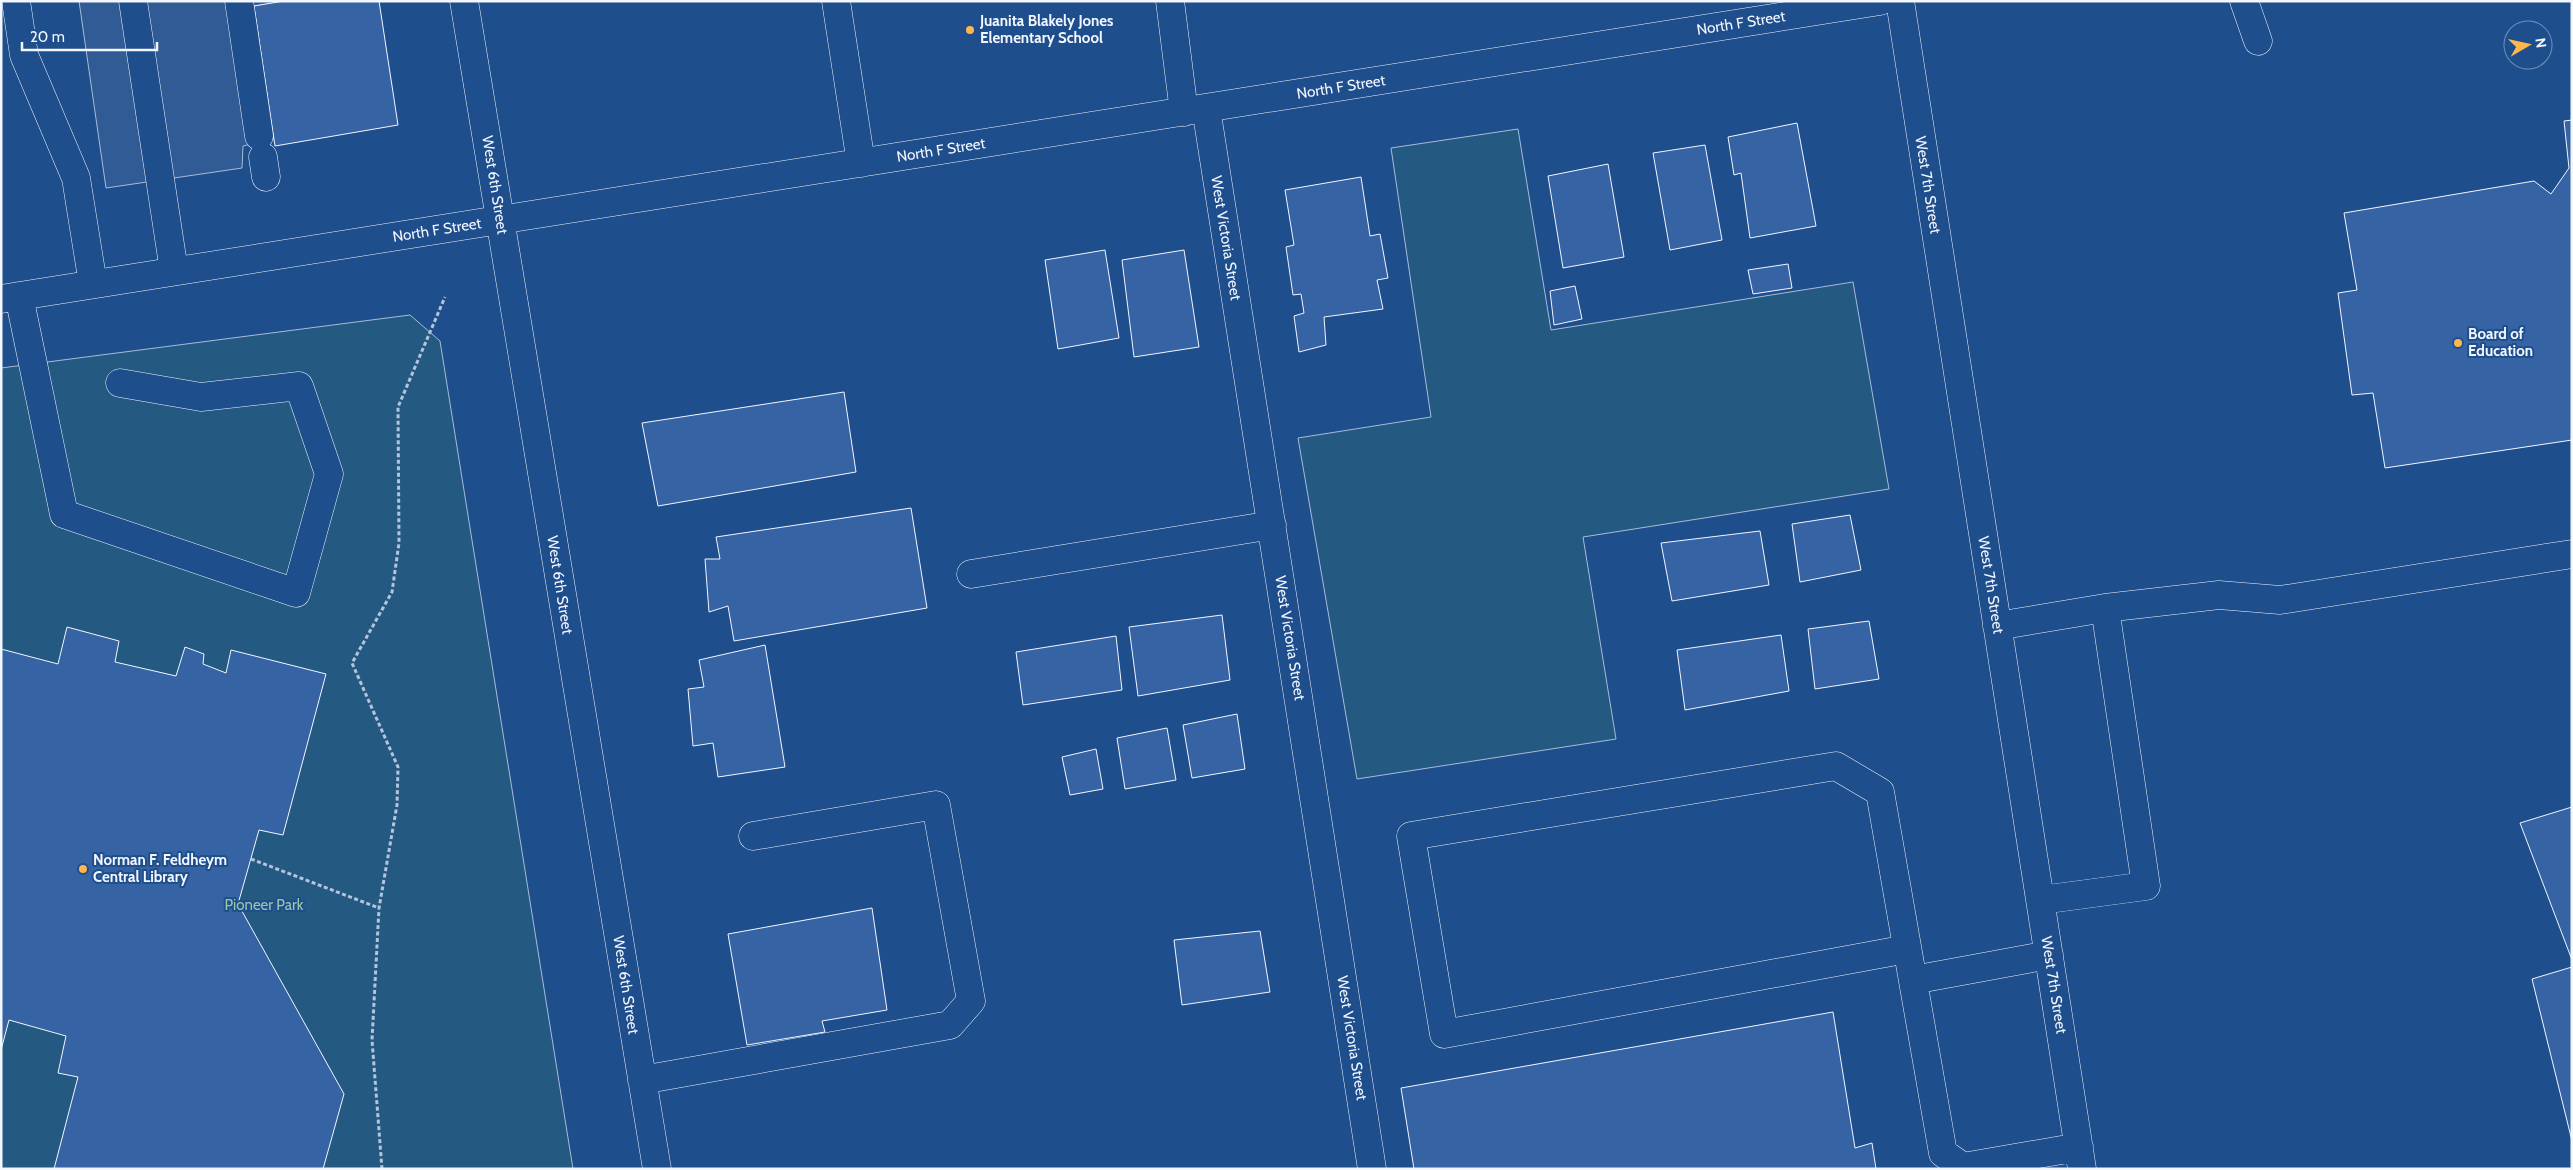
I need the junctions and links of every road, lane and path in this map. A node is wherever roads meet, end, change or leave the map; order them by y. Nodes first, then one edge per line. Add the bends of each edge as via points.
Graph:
1 (16, 1) edge
2 (133, 1) edge
3 (239, 1) edge
4 (464, 1) edge
5 (1170, 1) edge
6 (1880, 1) edge
7 (1900, 1) edge
8 (2244, 1) edge
9 (838, 13) edge
10 (2258, 41) dead end
11 (1195, 110) junction
12 (263, 157) dead end
13 (861, 163) junction
14 (500, 220) junction
15 (174, 272) junction
16 (93, 284) junction
17 (10, 297) edge
18 (444, 298) dead end
19 (120, 383) dead end
20 (1272, 525) junction
21 (2572, 554) edge
22 (971, 574) dead end
23 (2105, 608) junction
24 (1997, 626) junction
25 (753, 836) dead end
26 (251, 859) dead end
27 (2040, 900) junction
28 (379, 908) junction
29 (1907, 950) junction
30 (2049, 955) junction
31 (1913, 980) junction
32 (642, 1080) junction
33 (2081, 1158) edge
34 (382, 1169) edge
35 (657, 1169) edge
36 (1372, 1169) edge

1 - 16 street via 24,55 76,178
2 - 15 street
3 - 12 street
4 - 14 street, West 6th Street
5 - 11 street, West Victoria Street
6 - 11 street, North F Street
7 - 24 street, West 7th Street
8 - 10 street
9 - 13 street
11 - 13 street, North F Street
11 - 20 street, West Victoria Street
13 - 14 street, North F Street
14 - 15 street, North F Street
14 - 32 street, West 6th Street
15 - 16 street, North F Street
16 - 17 street, North F Street
17 - 19 street via 64,514 296,593 329,474 299,386 201,397
18 - 28 path via 398,406 399,543 392,592 352,663 398,767 396,805
20 - 22 street
20 - 36 street, West Victoria Street
21 - 23 street via 2280,600 2219,595
23 - 24 street
23 - 27 street via 2146,886
24 - 27 street, West 7th Street
25 - 32 street via 936,805 971,1001 950,1025
26 - 28 path
27 - 30 street, West 7th Street
28 - 34 path via 372,1040
29 - 29 street via 1880,792 1836,766 1412,836 1444,1034
29 - 31 street
30 - 31 street
30 - 33 street, West 7th Street
31 - 33 street via 1943,1153 1963,1167
32 - 35 street, West 6th Street

